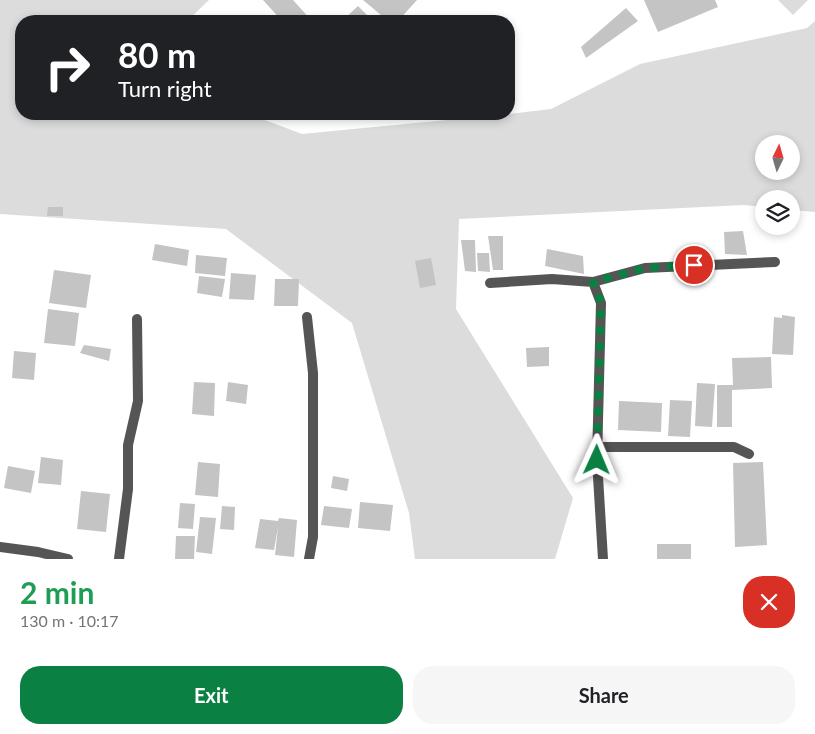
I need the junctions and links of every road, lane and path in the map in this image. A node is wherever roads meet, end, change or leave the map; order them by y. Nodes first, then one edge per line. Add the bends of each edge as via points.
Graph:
1 (776, 262) dead end
2 (593, 282) junction
3 (490, 283) dead end
4 (307, 317) dead end
5 (137, 319) dead end
6 (597, 447) junction
7 (748, 454) dead end
8 (0, 547) edge
9 (68, 559) edge
10 (119, 559) edge
11 (309, 559) edge
12 (603, 559) edge

1 - 2 street via 645,268
2 - 3 street via 552,279
2 - 6 street via 601,303
4 - 11 street via 312,373 313,537
5 - 10 street via 138,401 128,445 128,489
6 - 7 street via 734,447
6 - 12 street
8 - 9 street

